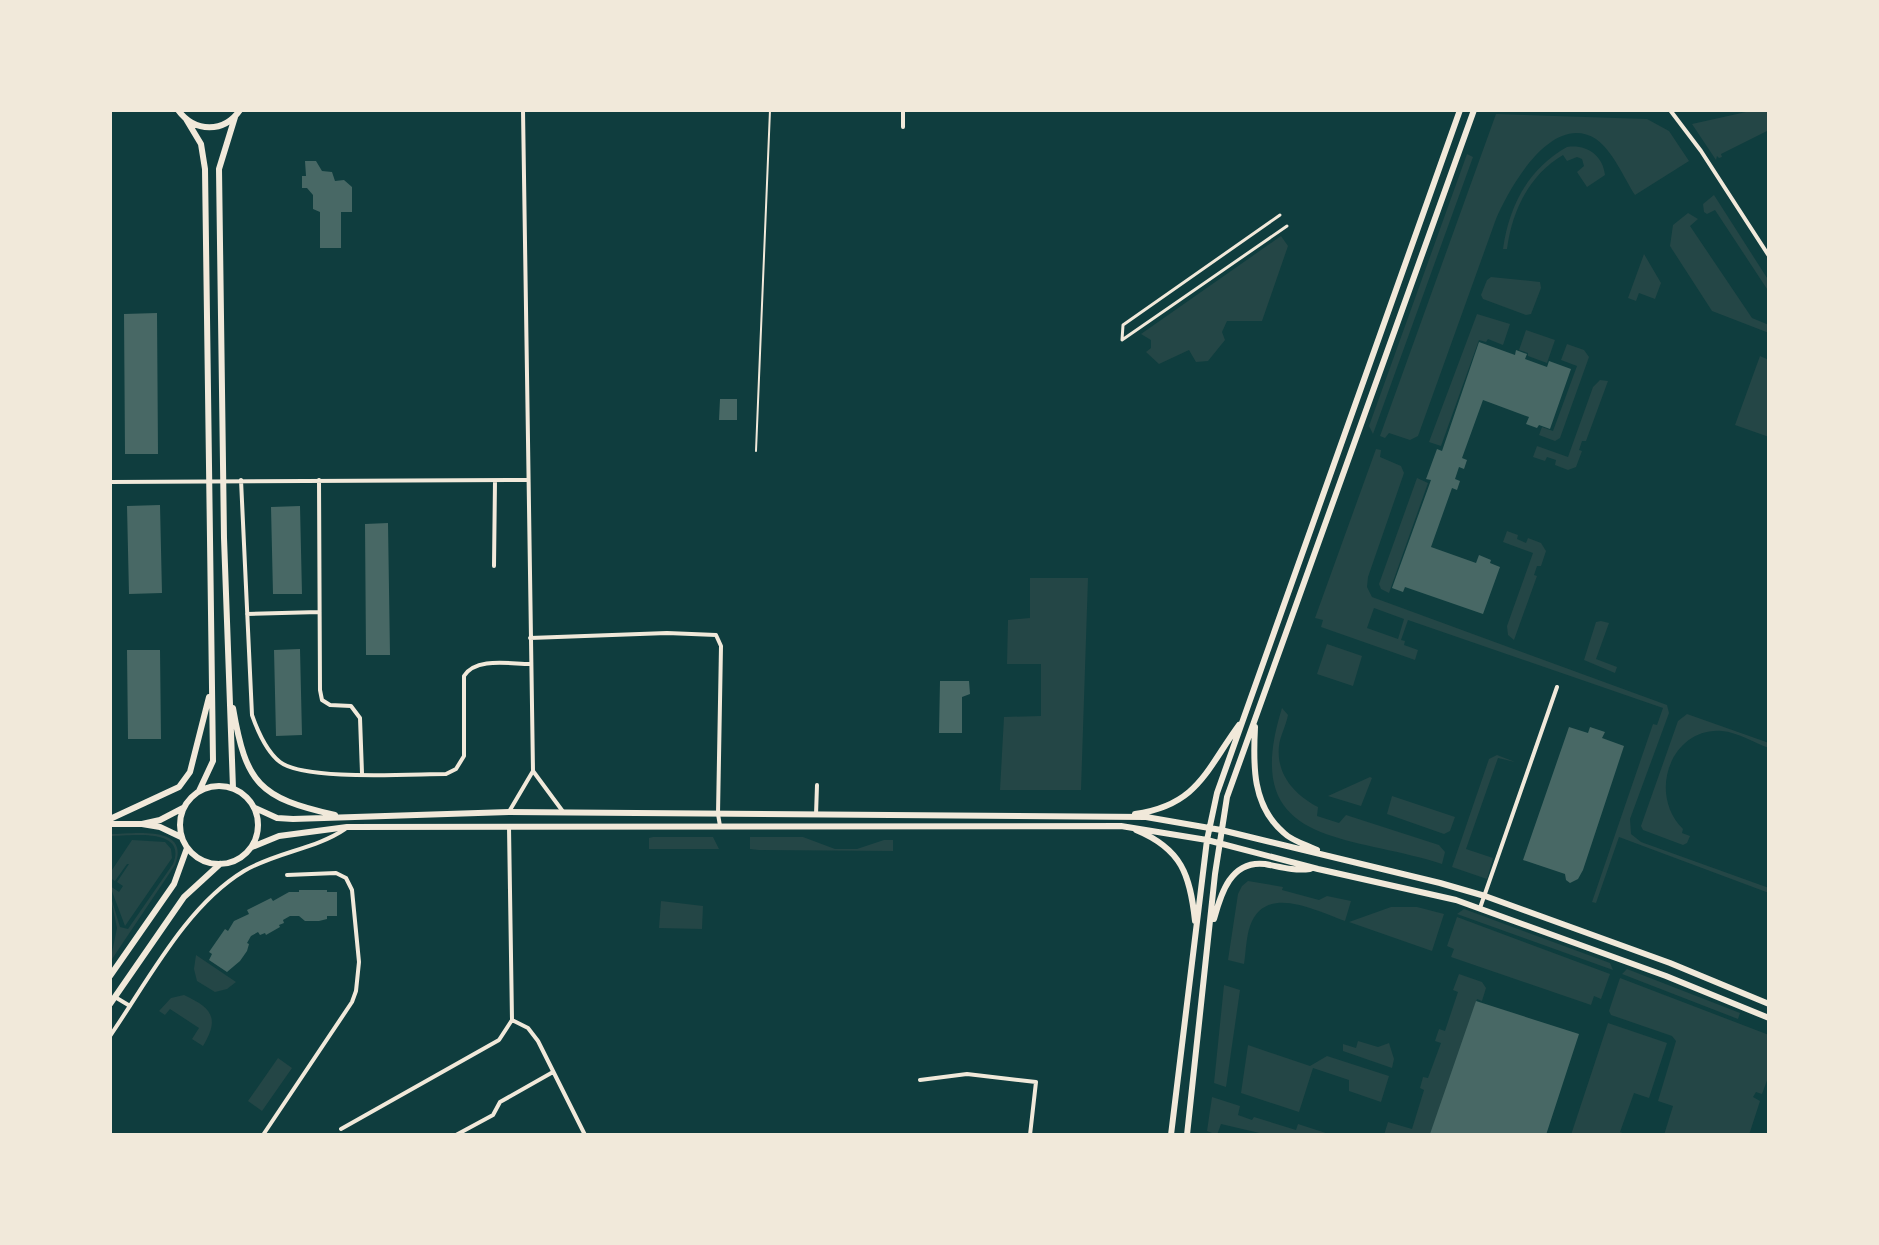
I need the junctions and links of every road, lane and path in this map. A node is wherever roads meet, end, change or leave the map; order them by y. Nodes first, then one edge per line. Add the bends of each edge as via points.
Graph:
1 (178, 110) edge
2 (240, 110) edge
3 (523, 110) edge
4 (770, 110) edge
5 (903, 110) edge
6 (1460, 110) edge
7 (1474, 110) edge
8 (1670, 110) edge
9 (235, 117) junction
10 (186, 119) junction
11 (903, 127) dead end
12 (1280, 215) dead end
13 (1287, 226) dead end
14 (1769, 256) edge
15 (756, 451) dead end
16 (209, 480) junction
17 (223, 480) junction
18 (241, 480) junction
19 (319, 480) junction
20 (495, 480) junction
21 (527, 480) junction
22 (110, 482) edge
23 (494, 566) dead end
24 (319, 612) junction
25 (247, 614) junction
26 (530, 638) junction
27 (530, 664) junction
28 (228, 684) junction
29 (212, 685) junction
30 (1557, 687) dead end
31 (1244, 718) junction
32 (1255, 721) junction
33 (533, 771) junction
34 (362, 773) junction
35 (817, 785) dead end
36 (233, 788) junction
37 (199, 791) junction
38 (183, 808) junction
39 (255, 808) junction
40 (509, 812) junction
41 (564, 813) junction
42 (718, 814) junction
43 (816, 815) junction
44 (1121, 815) junction
45 (346, 817) junction
46 (110, 821) edge
47 (142, 824) junction
48 (509, 826) junction
49 (720, 826) junction
50 (1121, 826) junction
51 (347, 827) junction
52 (1208, 827) junction
53 (1221, 830) junction
54 (181, 837) junction
55 (1207, 840) junction
56 (1219, 843) junction
57 (252, 847) junction
58 (187, 848) junction
59 (1324, 854) junction
60 (220, 864) junction
61 (1318, 869) junction
62 (287, 875) dead end
63 (1485, 896) junction
64 (1480, 908) junction
65 (110, 922) edge
66 (110, 933) edge
67 (1197, 933) junction
68 (1210, 934) junction
69 (110, 976) edge
70 (115, 997) junction
71 (110, 1004) edge
72 (1769, 1004) edge
73 (130, 1006) junction
74 (1769, 1018) edge
75 (512, 1020) junction
76 (110, 1036) edge
77 (553, 1072) junction
78 (920, 1080) dead end
79 (341, 1129) dead end
80 (263, 1135) edge
81 (456, 1135) edge
82 (585, 1135) edge
83 (1030, 1135) edge
84 (1171, 1135) edge
85 (1187, 1135) edge

1 - 10 main road
2 - 9 main road
3 - 21 street
4 - 15 lane
5 - 11 street
6 - 31 main road
7 - 32 main road
8 - 14 street
9 - 10 main road via 211,128
9 - 17 main road via 219,169
10 - 16 main road via 201,144 205,169
12 - 13 street via 1123,325 1122,340
16 - 17 street
16 - 22 street
16 - 29 main road
17 - 18 street
17 - 28 main road
18 - 19 street
18 - 25 street
19 - 20 street
19 - 24 street
20 - 21 street
20 - 23 street
21 - 26 street
24 - 25 street
24 - 34 street via 322,700 351,706 360,718
25 - 34 street via 252,715 259,736 281,763 305,773
26 - 27 street
26 - 42 street via 716,635 721,646
27 - 33 street
27 - 34 street via 469,668 464,676 464,756 456,769 446,774
28 - 36 main road
28 - 45 main road via 239,744 256,780 287,803
29 - 37 main road via 213,761
29 - 46 main road via 190,772 179,787
30 - 63 street
31 - 44 main road via 1187,796 1158,809
31 - 52 main road
32 - 53 main road via 1227,797
32 - 59 main road via 1255,781 1264,807 1285,835
33 - 40 street
33 - 41 street
35 - 43 street
36 - 37 main road via 216,785
36 - 39 main road
37 - 38 main road
38 - 47 main road
38 - 54 main road
39 - 45 main road via 277,818
39 - 57 main road via 258,826
40 - 41 main road
40 - 45 main road
41 - 42 main road
42 - 43 main road
42 - 49 street
43 - 44 main road
44 - 52 main road
46 - 47 main road
47 - 54 main road
48 - 49 main road
48 - 51 main road
48 - 75 street
49 - 50 main road
50 - 55 main road
50 - 67 main road via 1158,840 1179,861 1192,893
51 - 57 main road via 279,836
51 - 73 street via 331,839 263,861 228,881 183,928
52 - 53 main road
52 - 55 main road
53 - 56 main road
53 - 59 main road
54 - 58 main road
55 - 56 main road
55 - 67 main road
56 - 61 main road
56 - 68 main road
57 - 60 main road via 235,861
58 - 60 main road via 201,860
58 - 69 main road via 174,884
59 - 63 main road
60 - 70 main road via 184,897
61 - 64 main road
61 - 68 main road via 1294,871 1259,864 1237,872 1222,892
62 - 80 street via 336,873 350,883 358,980 352,1002
63 - 64 street
63 - 72 main road
64 - 74 main road
65 - 66 street
67 - 84 main road
68 - 85 main road
70 - 71 main road
70 - 73 street
73 - 76 street
75 - 77 street via 528,1028
75 - 79 street via 499,1040
77 - 81 street
77 - 82 street
78 - 83 street via 967,1074 1036,1082

